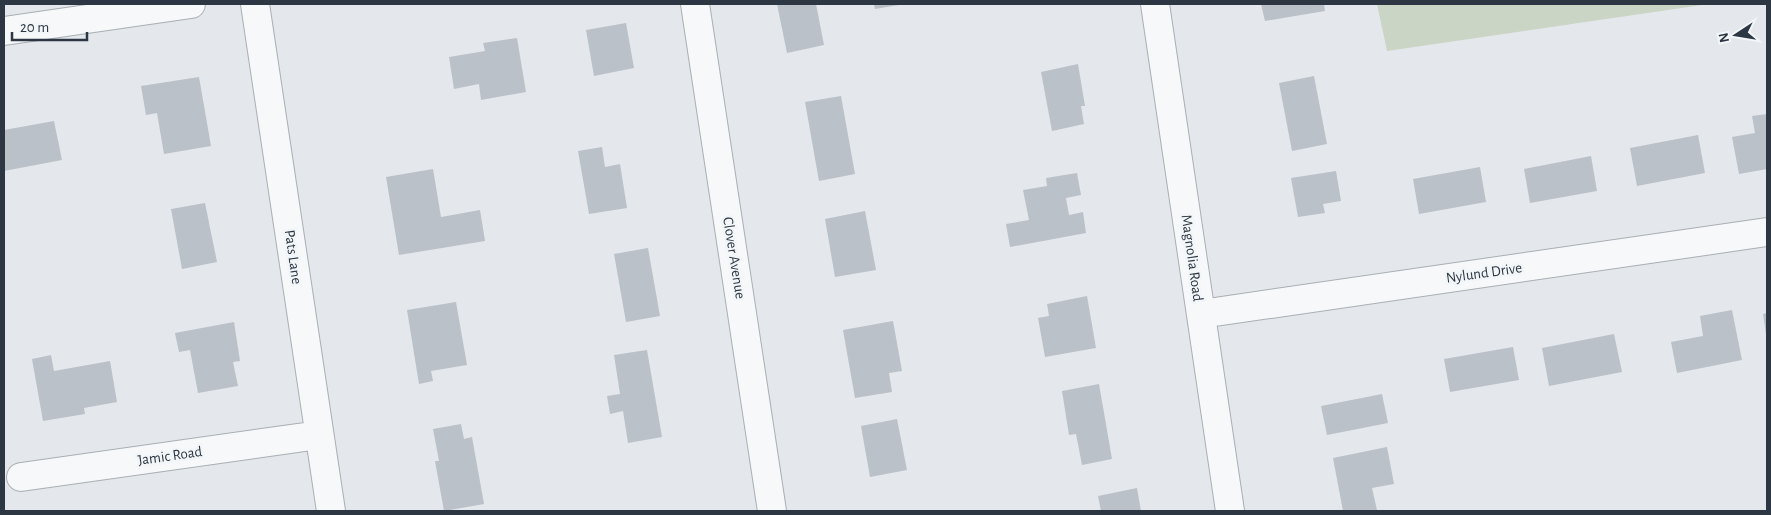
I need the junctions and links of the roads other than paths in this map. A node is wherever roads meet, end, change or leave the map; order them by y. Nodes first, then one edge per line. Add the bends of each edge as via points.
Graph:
1 (191, 4) edge
2 (255, 4) edge
3 (695, 4) edge
4 (1154, 4) edge
5 (4, 31) edge
6 (1767, 232) edge
7 (1201, 314) junction
8 (320, 435) junction
9 (21, 477) dead end
10 (331, 511) edge
11 (772, 511) edge
12 (1230, 511) edge

1 - 5 street
2 - 8 street, Pats Lane
3 - 11 street, Clover Avenue
4 - 7 street, Magnolia Road
6 - 7 street, Nylund Drive
7 - 12 street, Magnolia Road
8 - 9 street, Jamic Road
8 - 10 street, Pats Lane

